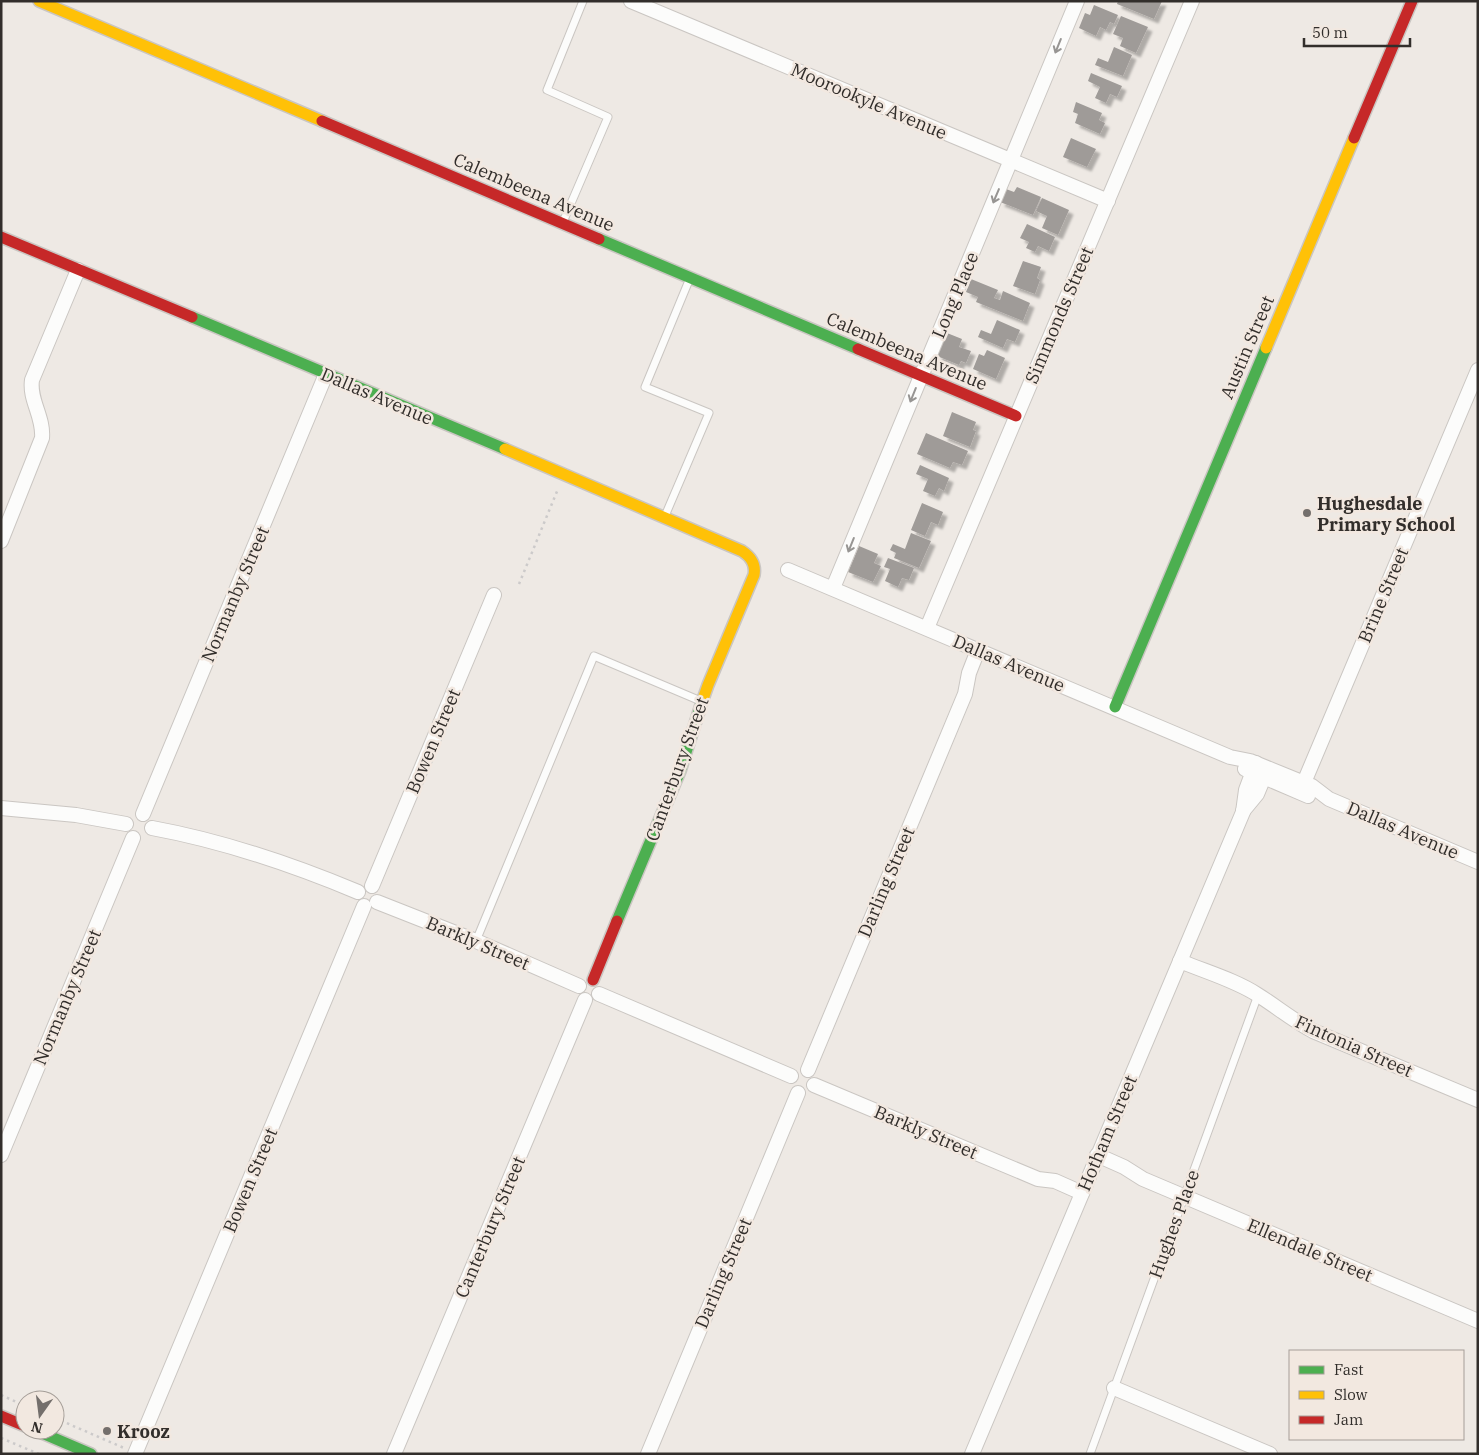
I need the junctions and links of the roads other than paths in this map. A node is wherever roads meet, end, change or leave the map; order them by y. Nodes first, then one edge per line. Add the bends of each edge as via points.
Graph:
1 (39, 1) edge
2 (583, 1) edge
3 (631, 1) edge
4 (1077, 1) edge
5 (1192, 1) edge
6 (1412, 1) edge
7 (1011, 160) junction
8 (1108, 201) junction
9 (562, 224) junction
10 (1, 237) edge
11 (78, 270) junction
12 (690, 278) junction
13 (1478, 370) edge
14 (326, 374) junction
15 (921, 376) junction
16 (1016, 416) junction
17 (664, 518) junction
18 (1, 541) edge
19 (751, 558) joint
20 (788, 570) dead end
21 (833, 588) junction
22 (494, 595) dead end
23 (927, 628) junction
24 (983, 652) junction
25 (703, 702) junction
26 (1115, 707) junction
27 (1260, 770) junction
28 (1302, 788) junction
29 (1, 808) edge
30 (143, 814) junction
31 (126, 824) junction
32 (152, 828) junction
33 (133, 838) junction
34 (1478, 862) edge
35 (372, 886) junction
36 (358, 892) junction
37 (371, 904) junction
38 (476, 941) junction
39 (1180, 961) junction
40 (593, 980) junction
41 (579, 986) junction
42 (599, 994) junction
43 (1258, 995) junction
44 (585, 1000) junction
45 (808, 1070) junction
46 (791, 1076) junction
47 (814, 1085) junction
48 (798, 1093) junction
49 (1478, 1100) edge
50 (1, 1155) edge
51 (1096, 1159) junction
52 (1080, 1197) junction
53 (1185, 1197) junction
54 (1478, 1321) edge
55 (1114, 1388) junction
56 (1, 1416) edge
57 (15, 1422) edge
58 (58, 1440) edge
59 (130, 1451) edge
60 (91, 1454) edge
61 (394, 1454) edge
62 (648, 1454) edge
63 (972, 1454) edge
64 (1090, 1454) edge
65 (1270, 1454) edge

1 - 9 street, Calembeena Avenue
2 - 9 lane via 547,90 608,117
3 - 7 street, Moorookyle Avenue
4 -> 7 street, Long Place
5 - 8 street, Simmonds Street
6 - 26 street, Austin Street
7 - 8 street, Moorookyle Avenue
7 -> 15 street, Long Place
8 - 16 street, Simmonds Street
9 - 12 street, Calembeena Avenue
10 - 11 street, Dallas Avenue
11 - 14 street, Dallas Avenue
11 - 18 street via 32,380 32,394 43,426 42,438
12 - 15 street, Calembeena Avenue
12 - 17 lane via 645,386 709,413
13 - 28 street, Brine Street
14 - 17 street, Dallas Avenue
14 - 30 street, Normanby Street
15 - 16 street, Calembeena Avenue
15 -> 21 street, Long Place
16 - 23 street, Simmonds Street
17 - 19 street, Dallas Avenue via 742,551
19 - 25 street, Canterbury Street via 754,575
20 - 21 street, Dallas Avenue
21 - 23 street, Dallas Avenue
22 - 35 street, Bowen Street
23 - 24 street, Dallas Avenue
24 - 26 street, Dallas Avenue
24 - 45 street, Darling Street via 977,675 965,694
25 - 38 lane via 594,656
25 - 40 street, Canterbury Street via 680,772
26 - 27 street, Dallas Avenue
27 - 28 street, Dallas Avenue
27 - 39 street, Hotham Street via 1246,790 1243,812
28 - 34 street, Dallas Avenue via 1308,796 1329,799
29 - 31 street via 76,815
30 - 31 street via 134,814
30 - 32 street via 150,820
31 - 33 street via 127,832
32 - 33 street via 145,838
32 - 36 street via 254,853
33 - 50 street, Normanby Street
35 - 36 street via 365,886
35 - 37 street via 378,894
36 - 37 street via 358,899
37 - 38 street, Barkly Street
37 - 59 street, Bowen Street
38 - 41 street, Barkly Street
39 - 43 street, Fintonia Street
39 - 51 street, Hotham Street
40 - 41 street via 583,980
40 - 42 street via 599,987
41 - 44 street via 580,996
42 - 44 street
42 - 46 street
43 - 49 street, Fintonia Street via 1313,1031
43 - 53 lane, Hughes Place
44 - 61 street, Canterbury Street
45 - 46 street via 796,1070
45 - 47 street via 813,1074
46 - 48 street via 792,1088
47 - 48 street via 810,1092
47 - 52 street, Barkly Street via 1038,1179 1052,1190
48 - 62 street, Darling Street
51 - 52 street, Hotham Street
51 - 53 street, Ellendale Street via 1120,1174 1143,1179
52 - 63 street, Hotham Street
53 - 54 street, Ellendale Street
53 - 55 lane, Hughes Place
55 - 64 lane, Hughes Place
55 - 65 street
56 - 57 street
58 - 60 street

